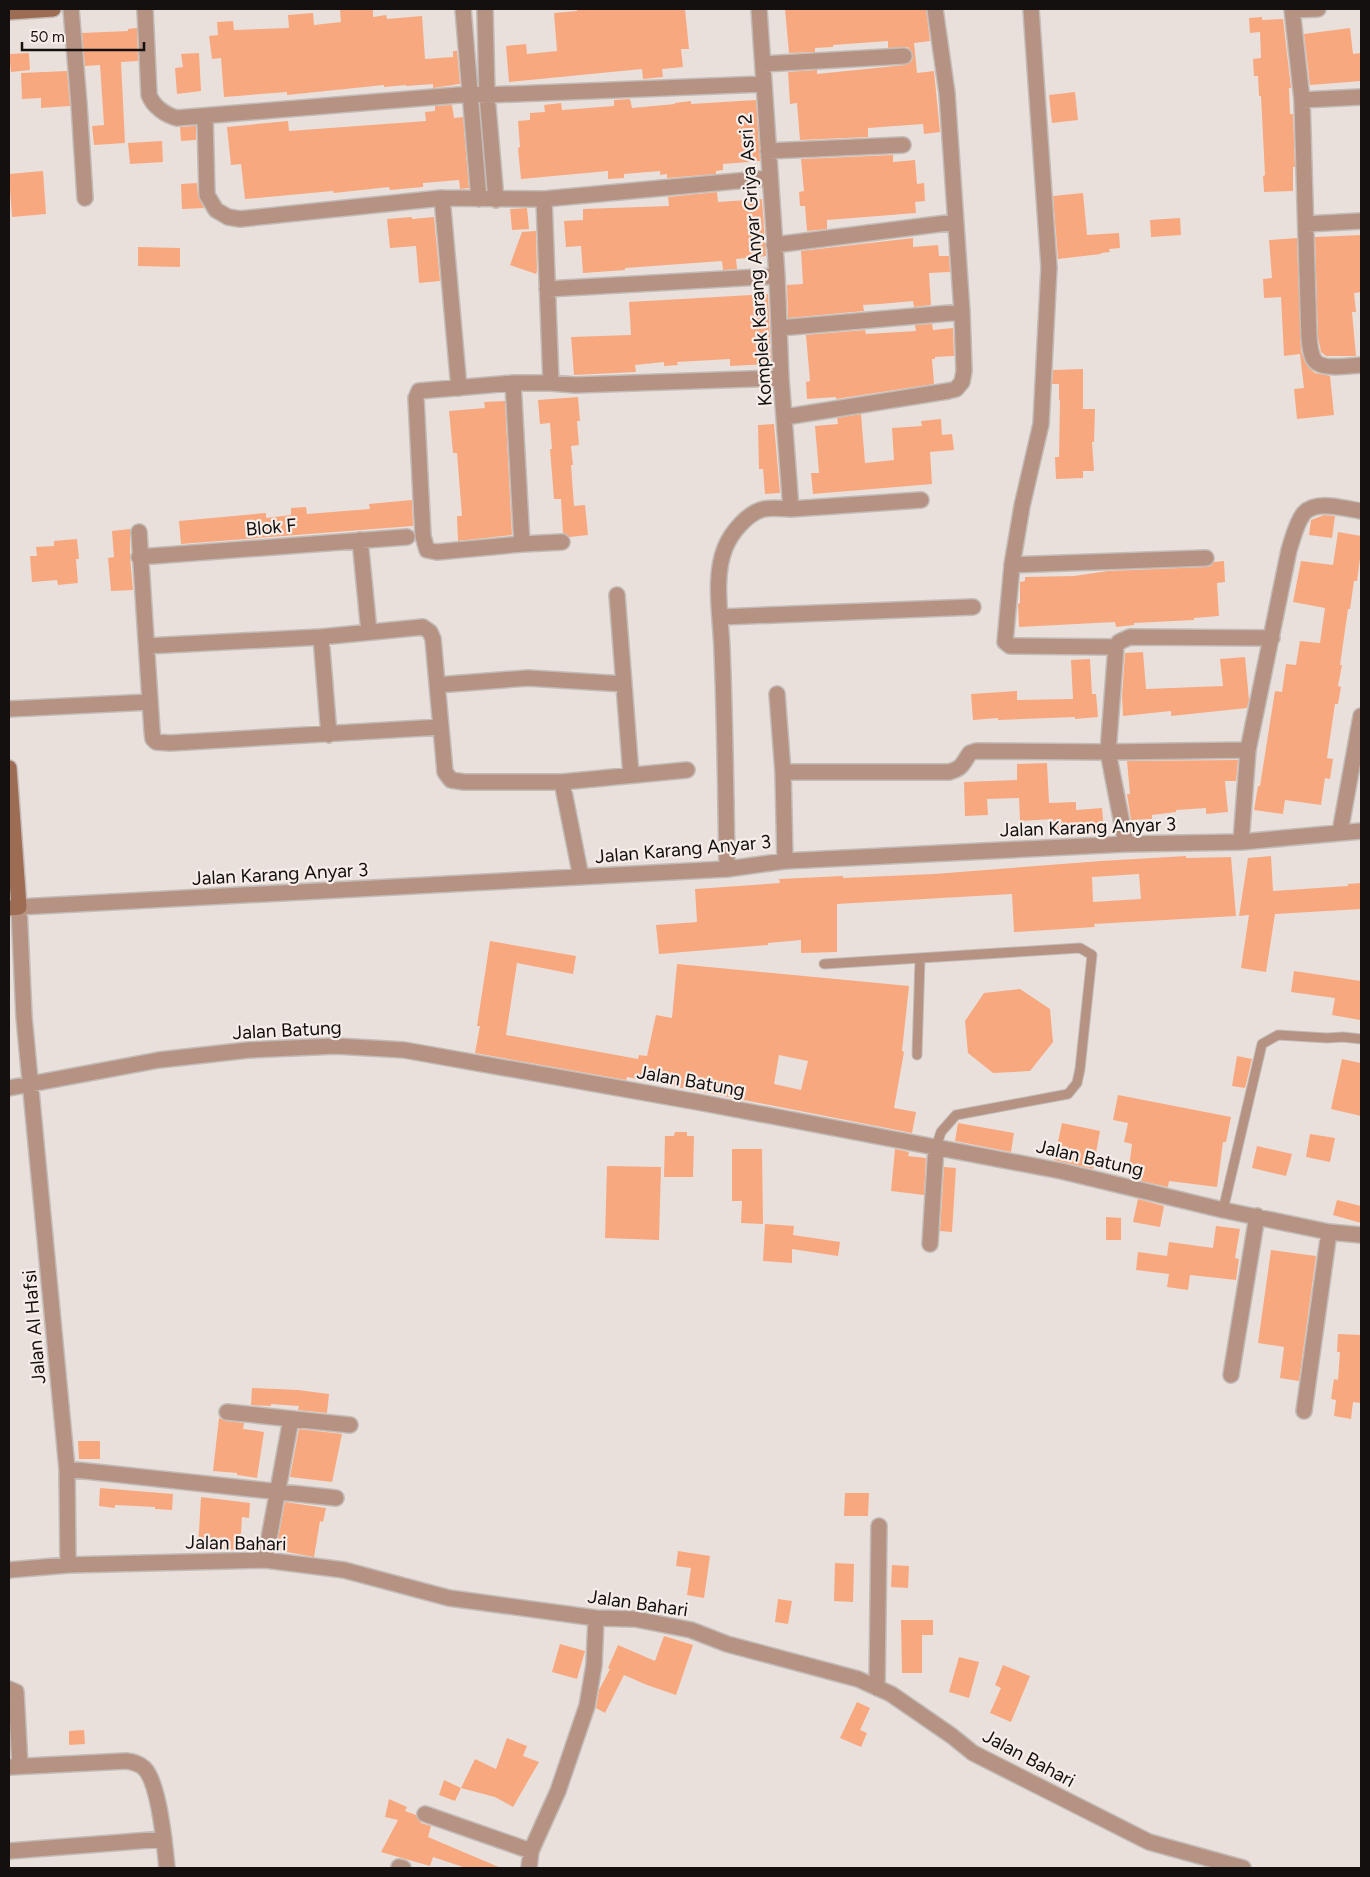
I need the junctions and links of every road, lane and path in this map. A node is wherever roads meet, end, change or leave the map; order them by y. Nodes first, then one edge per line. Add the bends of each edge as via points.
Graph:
1 (53, 9) edge
2 (71, 9) edge
3 (145, 9) edge
4 (463, 9) edge
5 (485, 9) edge
6 (759, 9) edge
7 (935, 9) edge
8 (1030, 9) edge
9 (1292, 9) edge
10 (1318, 9) edge
11 (9, 12) edge
12 (904, 56) dead end
13 (763, 64) junction
14 (763, 84) junction
15 (471, 94) junction
16 (487, 95) junction
17 (1361, 97) edge
18 (1302, 100) junction
19 (205, 116) junction
20 (903, 145) dead end
21 (768, 151) junction
22 (770, 178) junction
23 (85, 198) dead end
24 (442, 198) junction
25 (479, 199) junction
26 (544, 199) junction
27 (496, 200) junction
28 (1361, 221) edge
29 (955, 222) junction
30 (1306, 224) junction
31 (774, 245) junction
32 (776, 276) junction
33 (547, 289) junction
34 (962, 312) junction
35 (779, 328) junction
36 (1361, 365) edge
37 (781, 378) junction
38 (551, 383) junction
39 (513, 384) junction
40 (459, 388) junction
41 (785, 417) junction
42 (921, 500) dead end
43 (791, 509) junction
44 (1361, 512) edge
45 (138, 532) dead end
46 (407, 537) dead end
47 (360, 540) junction
48 (562, 542) dead end
49 (522, 544) junction
50 (139, 557) junction
51 (1206, 558) dead end
52 (1012, 565) junction
53 (617, 595) dead end
54 (973, 607) dead end
55 (721, 617) junction
56 (369, 632) junction
57 (321, 637) junction
58 (1272, 638) junction
59 (147, 646) junction
60 (1116, 647) junction
61 (624, 684) junction
62 (437, 685) junction
63 (777, 694) dead end
64 (150, 702) junction
65 (9, 709) edge
66 (1361, 716) edge
67 (441, 727) junction
68 (329, 734) junction
69 (1248, 750) junction
70 (1108, 752) junction
71 (9, 768) edge
72 (686, 770) dead end
73 (783, 772) junction
74 (632, 775) junction
75 (562, 782) junction
76 (1361, 831) edge
77 (1340, 832) junction
78 (1241, 842) junction
79 (1126, 844) junction
80 (785, 861) junction
81 (727, 869) junction
82 (580, 877) junction
83 (14, 907) edge
84 (920, 958) junction
85 (824, 964) dead end
86 (1361, 1039) edge
87 (917, 1055) dead end
88 (31, 1085) junction
89 (9, 1088) edge
90 (936, 1147) junction
91 (1223, 1210) junction
92 (1257, 1216) junction
93 (1329, 1232) junction
94 (1361, 1235) edge
95 (930, 1244) dead end
96 (1231, 1375) dead end
97 (1304, 1411) dead end
98 (227, 1412) dead end
99 (291, 1419) junction
100 (350, 1425) dead end
101 (67, 1469) junction
102 (278, 1493) junction
103 (336, 1498) dead end
104 (879, 1526) dead end
105 (265, 1560) junction
106 (68, 1565) junction
107 (9, 1570) edge
108 (596, 1618) junction
109 (877, 1688) junction
110 (9, 1689) edge
111 (14, 1767) edge
112 (425, 1814) dead end
113 (164, 1839) junction
114 (9, 1851) edge
115 (532, 1851) junction
116 (168, 1868) edge
117 (529, 1868) edge
118 (1243, 1868) edge

1 - 11 street
2 - 23 street
3 - 19 street via 148,86 152,102 168,116
4 - 15 street
5 - 16 street
6 - 13 street, Komplek Karang Anyar Griya Asri 2
7 - 29 street via 947,94
8 - 52 street via 1050,267 1041,424
9 - 10 street
9 - 18 street
12 - 13 street
13 - 14 street, Komplek Karang Anyar Griya Asri 2
14 - 16 street
14 - 21 street, Komplek Karang Anyar Griya Asri 2
15 - 16 street
15 - 19 street
15 - 25 street
16 - 27 street
17 - 18 street
18 - 30 street
19 - 24 street via 207,195 216,210 228,216 240,219
20 - 21 street
21 - 22 street, Komplek Karang Anyar Griya Asri 2
22 - 26 street
22 - 31 street, Komplek Karang Anyar Griya Asri 2
24 - 25 street
24 - 40 street
25 - 27 street
26 - 27 street
26 - 33 street
28 - 30 street
29 - 31 street
29 - 34 street
30 - 36 street via 1312,354 1316,362 1324,366
31 - 32 street, Komplek Karang Anyar Griya Asri 2
32 - 33 street
32 - 35 street, Komplek Karang Anyar Griya Asri 2
33 - 38 street
34 - 35 street
34 - 41 street via 964,378 956,389
35 - 37 street, Komplek Karang Anyar Griya Asri 2
37 - 38 street
37 - 41 street, Komplek Karang Anyar Griya Asri 2
38 - 39 street
39 - 40 street
39 - 49 street
40 - 49 street via 419,391 416,398 423,536 427,550 438,552
41 - 43 street, Komplek Karang Anyar Griya Asri 2
42 - 43 street
43 - 55 street via 757,512 735,530 725,548 718,574
44 - 58 street via 1320,506 1305,512 1289,550
45 - 50 street
46 - 47 street, Blok F
47 - 50 street, Blok F
47 - 56 street
48 - 49 street
50 - 59 street
51 - 52 street
52 - 60 street via 1005,642 1010,646
53 - 61 street
54 - 55 street
55 - 81 street
56 - 57 street
56 - 62 street via 416,627 428,630
57 - 59 street
57 - 68 street
58 - 60 street via 1130,637
58 - 69 street
59 - 64 street
60 - 70 street
61 - 62 street via 528,678
61 - 74 street
62 - 67 street
63 - 73 street
64 - 65 street
64 - 68 street via 152,738 160,742
66 - 77 street
67 - 68 street
67 - 75 street via 445,772 450,780
69 - 70 street
69 - 78 street
70 - 73 street via 976,751 970,753 960,768 949,772
70 - 79 street
71 - 83 street
72 - 74 street
73 - 80 street
74 - 75 street
75 - 82 street
76 - 77 street, Jalan Karang Anyar 3
77 - 78 street, Jalan Karang Anyar 3
78 - 79 street, Jalan Karang Anyar 3
79 - 80 street, Jalan Karang Anyar 3
80 - 81 street, Jalan Karang Anyar 3
81 - 82 street, Jalan Karang Anyar 3
82 - 83 street, Jalan Karang Anyar 3
83 - 88 street, Jalan Al Hafsi
84 - 85 lane
84 - 87 lane
84 - 90 lane via 1080,948 1092,955 1077,1083 1068,1094 956,1115 941,1132
86 - 91 lane via 1278,1035 1262,1044
88 - 89 street, Jalan Batung
88 - 90 street, Jalan Batung via 159,1060 249,1050 336,1046 404,1050
88 - 101 street, Jalan Al Hafsi
90 - 91 street, Jalan Batung via 1061,1171
90 - 95 street
91 - 92 street, Jalan Batung
92 - 93 street, Jalan Batung
92 - 96 street
93 - 94 street, Jalan Batung
93 - 97 street
98 - 99 street
99 - 100 street
99 - 102 street
101 - 102 street
101 - 106 street, Jalan Al Hafsi
102 - 103 street
102 - 105 street
104 - 109 street
105 - 106 street, Jalan Bahari
105 - 108 street, Jalan Bahari via 344,1570 449,1598
106 - 107 street, Jalan Bahari
108 - 109 street, Jalan Bahari via 635,1619 691,1630 727,1644 858,1679
108 - 115 street via 594,1666 587,1706 558,1791
109 - 118 street, Jalan Bahari via 891,1694 973,1753 1149,1842
110 - 111 street via 16,1692
111 - 113 street via 136,1762 153,1784
112 - 115 street
113 - 114 street
113 - 116 street
115 - 117 street

